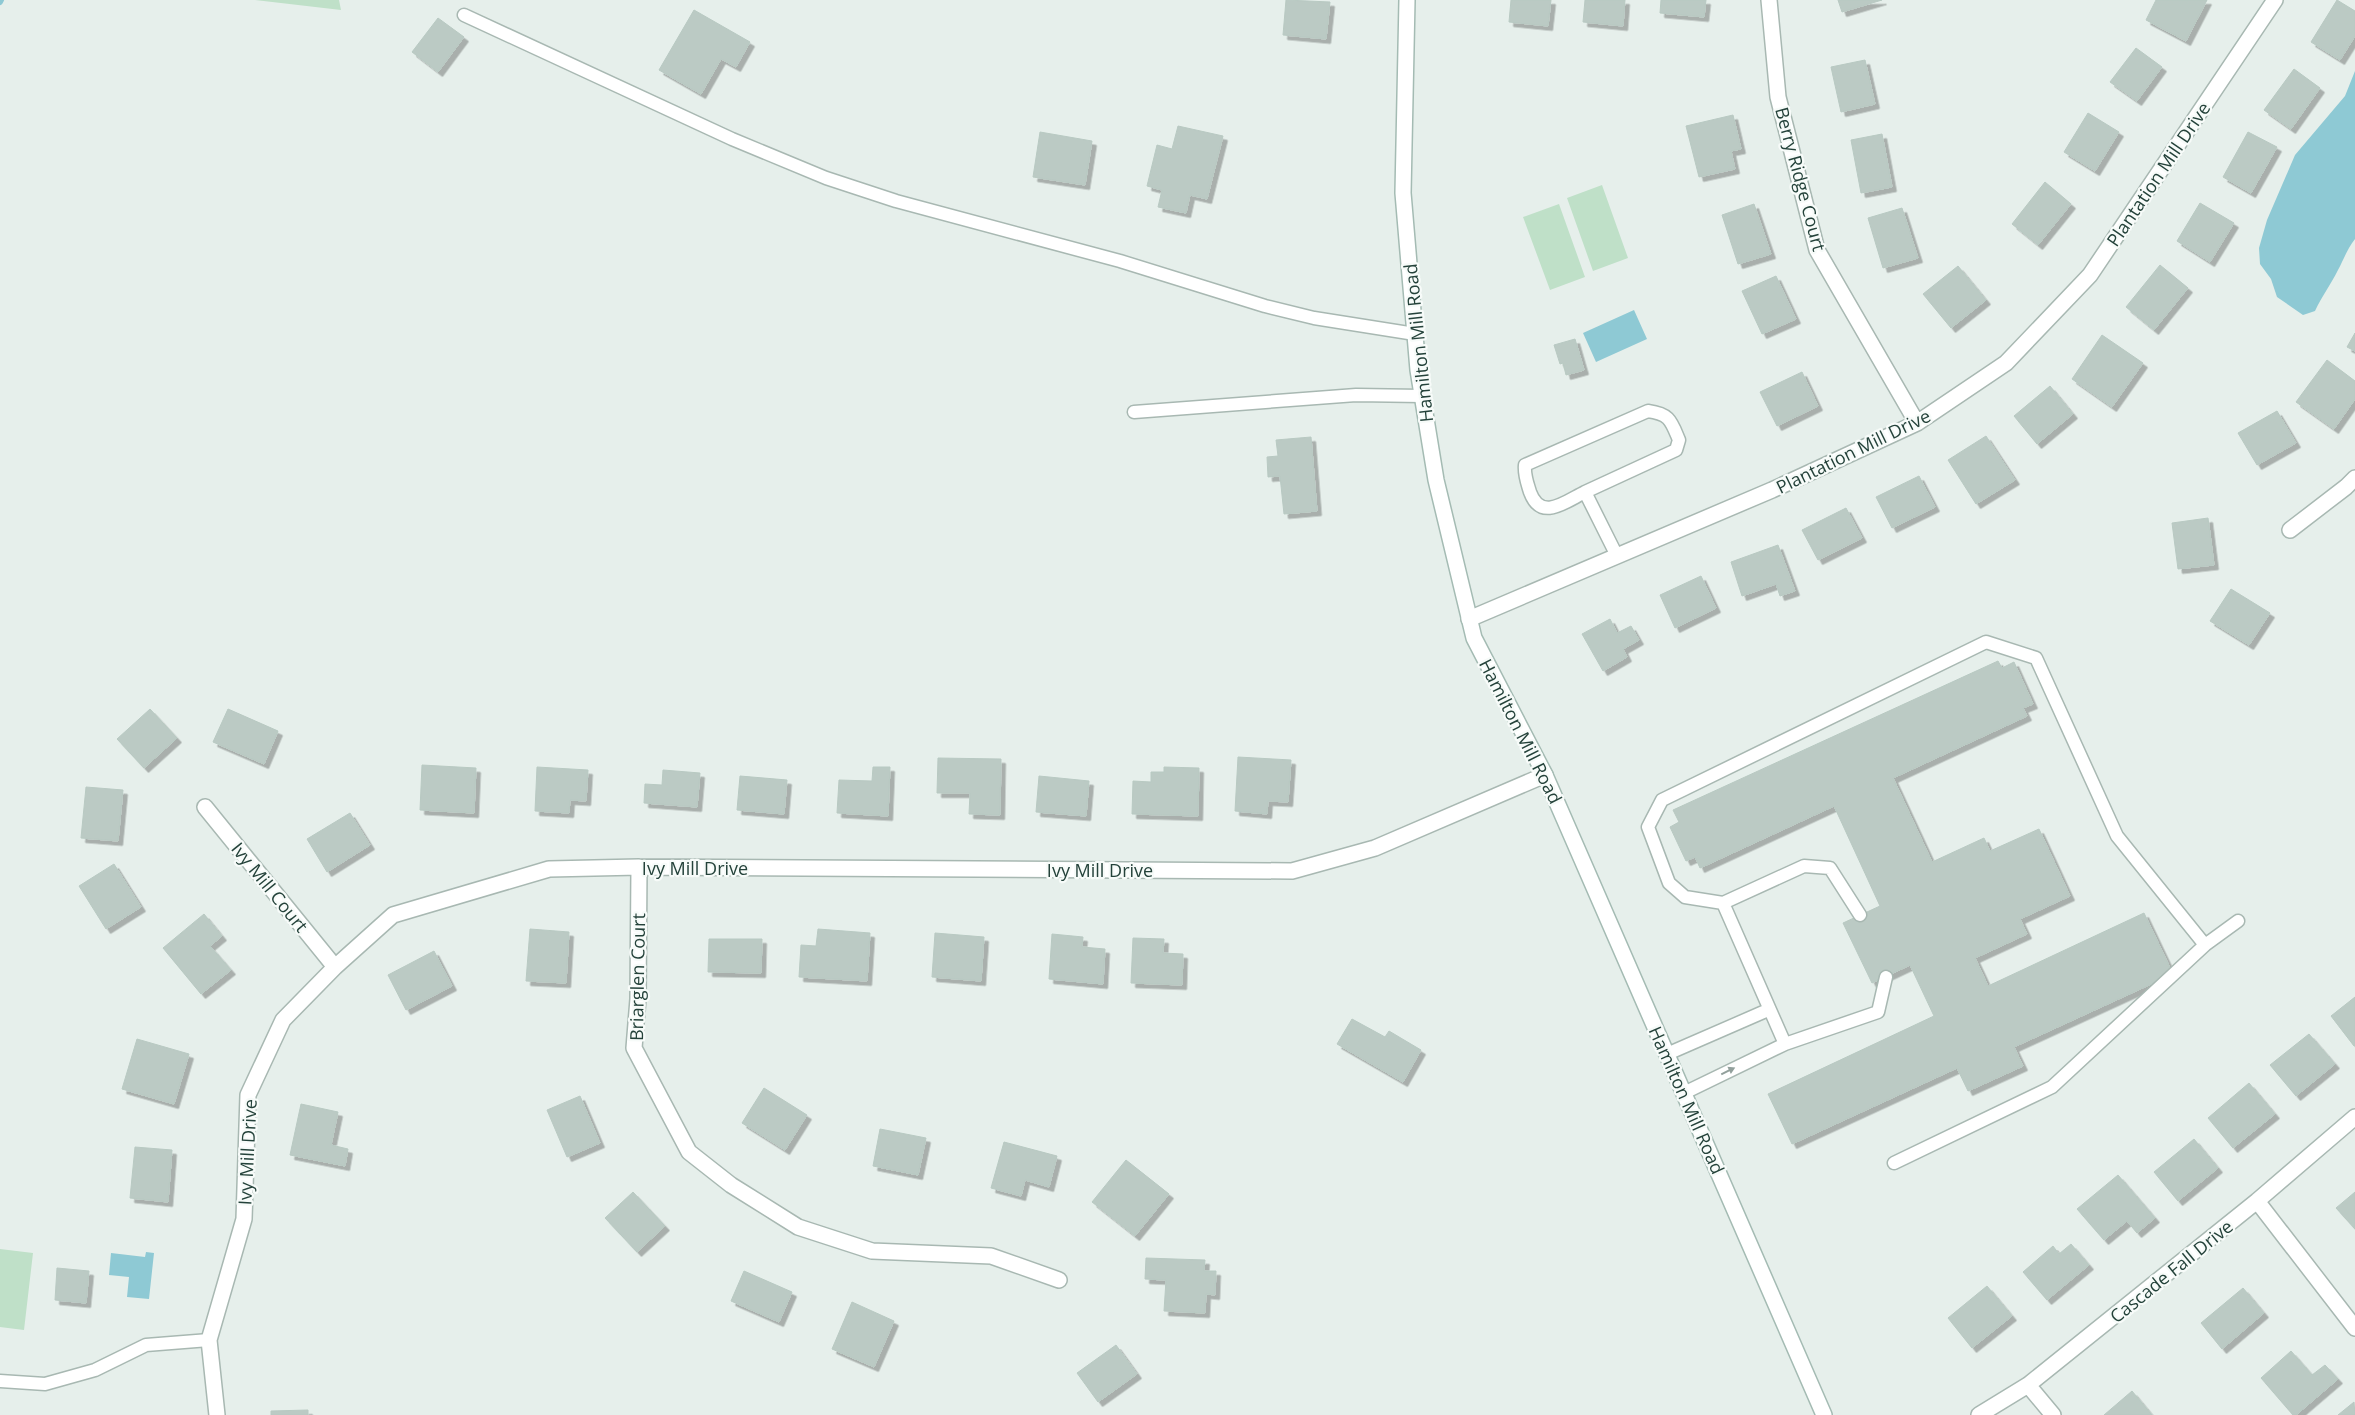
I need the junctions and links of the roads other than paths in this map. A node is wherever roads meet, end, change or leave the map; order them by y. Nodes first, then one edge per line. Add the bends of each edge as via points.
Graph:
1 (1407, 0) edge
2 (1769, 0) edge
3 (2275, 0) edge
4 (464, 15) dead end
5 (1415, 334) junction
6 (1422, 396) junction
7 (1134, 412) dead end
8 (1917, 424) junction
9 (2355, 478) edge
10 (1585, 492) junction
11 (2290, 530) dead end
12 (1617, 556) junction
13 (1469, 619) junction
14 (1545, 775) junction
15 (205, 807) dead end
16 (639, 867) junction
17 (1723, 903) junction
18 (1860, 915) dead end
19 (2238, 921) dead end
20 (2205, 946) junction
21 (335, 967) junction
22 (1886, 976) dead end
23 (1768, 1010) junction
24 (1785, 1044) junction
25 (1667, 1054) junction
26 (1684, 1093) junction
27 (2355, 1117) edge
28 (1894, 1163) dead end
29 (2257, 1201) junction
30 (1058, 1280) dead end
31 (2355, 1328) edge
32 (209, 1340) junction
33 (0, 1381) edge
34 (2028, 1385) junction
35 (217, 1415) edge
36 (1824, 1415) edge
37 (1980, 1415) edge
38 (2052, 1415) edge

1 - 5 street, Hamilton Mill Road via 1403,193
2 - 8 street, Berry Ridge Court via 1778,97 1817,250
3 - 8 street, Plantation Mill Drive via 2090,275 2006,363
4 - 5 lane via 732,139 826,178 896,201 1120,261 1266,306 1314,318
5 - 6 street, Hamilton Mill Road
6 - 7 lane via 1356,395
6 - 13 street, Hamilton Mill Road via 1436,480
8 - 12 street, Plantation Mill Drive
9 - 11 street
10 - 10 lane via 1550,509 1542,508 1534,501 1524,474 1525,464 1648,411 1662,413 1671,420 1679,440 1676,450
10 - 12 lane
12 - 13 street, Plantation Mill Drive
13 - 14 street, Hamilton Mill Road via 1474,638
14 - 16 street, Ivy Mill Drive via 1375,848 1292,871
14 - 25 street, Hamilton Mill Road
15 - 21 street, Ivy Mill Court
16 - 21 street, Ivy Mill Drive via 549,869 393,915
16 - 30 street, Briarglen Court via 638,999 634,1048 688,1152 731,1185 798,1227 872,1251 991,1256
17 - 18 lane via 1804,866 1830,868
17 - 20 lane via 1685,897 1669,882 1648,827 1662,800 1986,642 2036,658 2117,836
17 - 23 lane
19 - 20 lane
20 - 28 lane via 2052,1088
21 - 32 street, Ivy Mill Drive via 283,1020 248,1095 244,1219
22 - 24 lane via 1878,1012
23 - 24 lane
23 - 25 lane
26 -> 24 lane
25 - 26 street, Hamilton Mill Road
26 - 36 street, Hamilton Mill Road
27 - 29 street, Cascade Fall Drive
29 - 31 street
29 - 34 street, Cascade Fall Drive
32 - 33 lane via 146,1345 95,1370 45,1384
32 - 35 street, Ivy Mill Drive
34 - 37 street, Cascade Fall Drive
34 - 38 street

